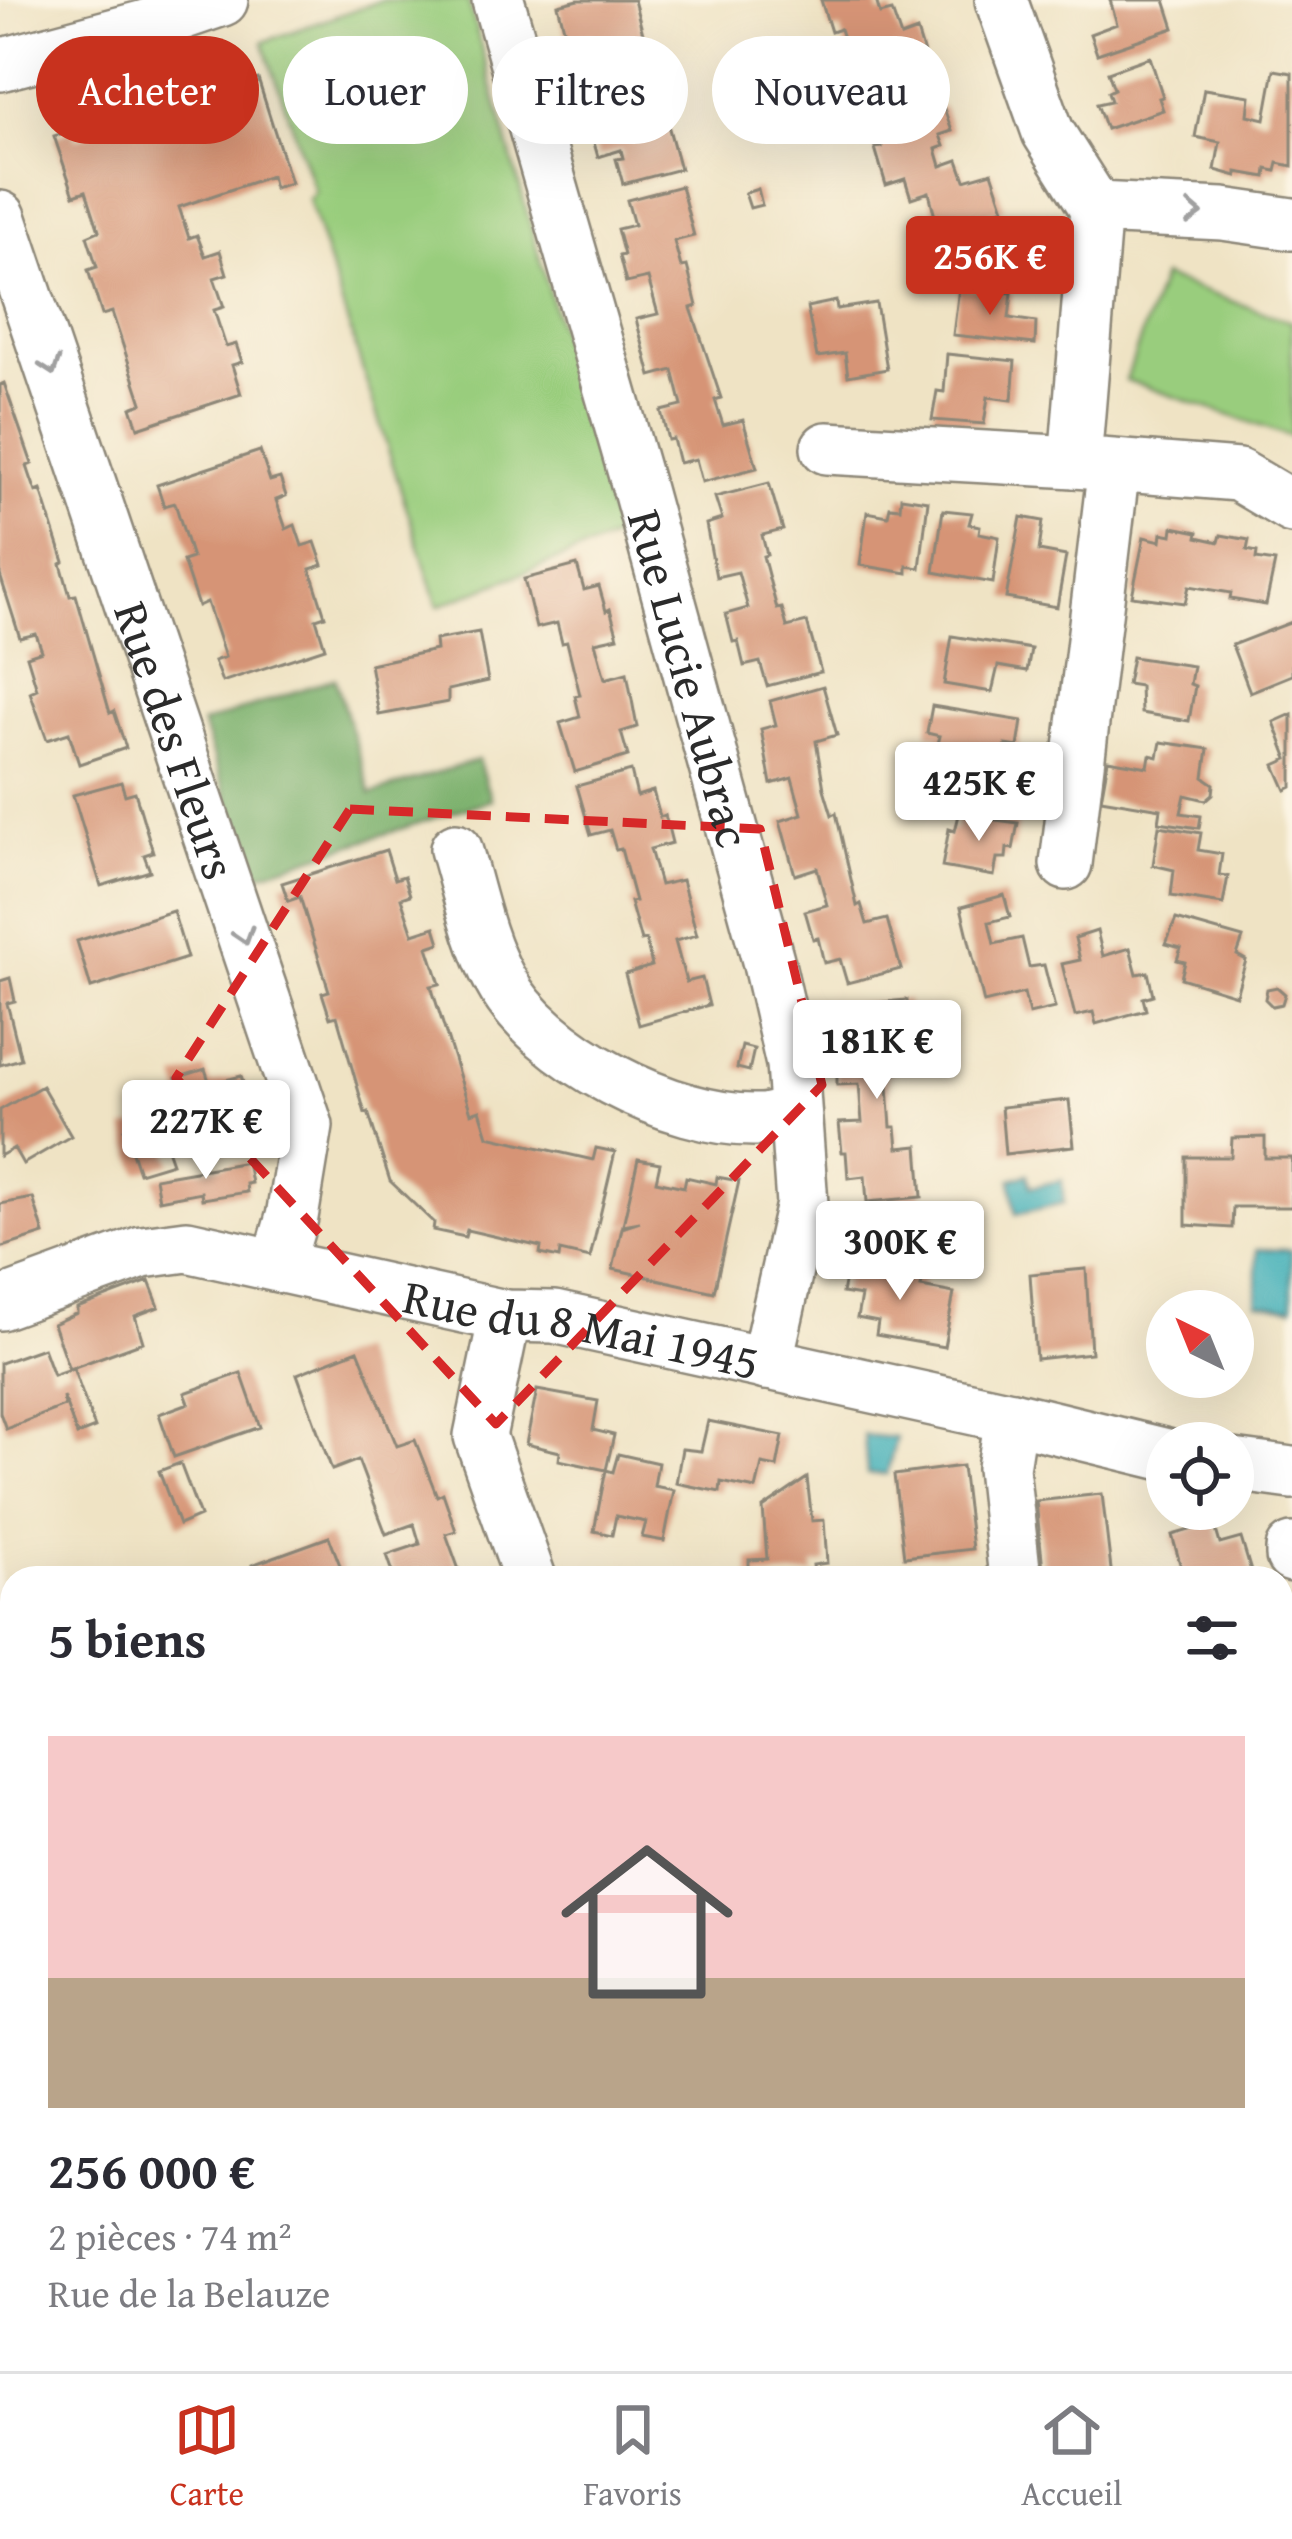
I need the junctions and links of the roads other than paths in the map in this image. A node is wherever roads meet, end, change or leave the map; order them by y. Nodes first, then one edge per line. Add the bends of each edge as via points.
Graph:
1 (222, 0) edge
2 (498, 0) edge
3 (1001, 0) edge
4 (0, 65) edge
5 (1096, 208) junction
6 (0, 217) edge
7 (1292, 224) edge
8 (826, 448) dead end
9 (1095, 464) junction
10 (1292, 508) edge
11 (456, 849) dead end
12 (1066, 865) dead end
13 (795, 1112) junction
14 (278, 1265) junction
15 (0, 1304) edge
16 (506, 1316) junction
17 (766, 1364) junction
18 (1011, 1417) junction
19 (1146, 1450) edge
20 (1254, 1468) edge
21 (1292, 1473) edge
22 (526, 1566) edge
23 (1015, 1566) edge

1 - 4 street
2 - 13 street, Rue Lucie Aubrac via 762,937
3 - 5 street via 1048,132
5 -> 7 street
5 - 9 street
6 -> 14 street, Rue des Fleurs via 307,1126
8 - 9 street
9 - 10 street via 1238,475
9 - 12 street
11 - 13 street via 500,982 586,1065 630,1091 693,1110 758,1120
13 - 17 street, Rue Lucie Aubrac via 802,1204
14 - 15 street, Rue du 8 Mai 1945 via 188,1246 142,1252
14 - 16 street, Rue du 8 Mai 1945
16 - 17 street, Rue du 8 Mai 1945 via 554,1317
16 - 22 street via 480,1436
17 - 18 street, Rue du 8 Mai 1945
18 - 19 street, Rue du 8 Mai 1945
18 - 23 street via 1003,1468
20 - 21 street

